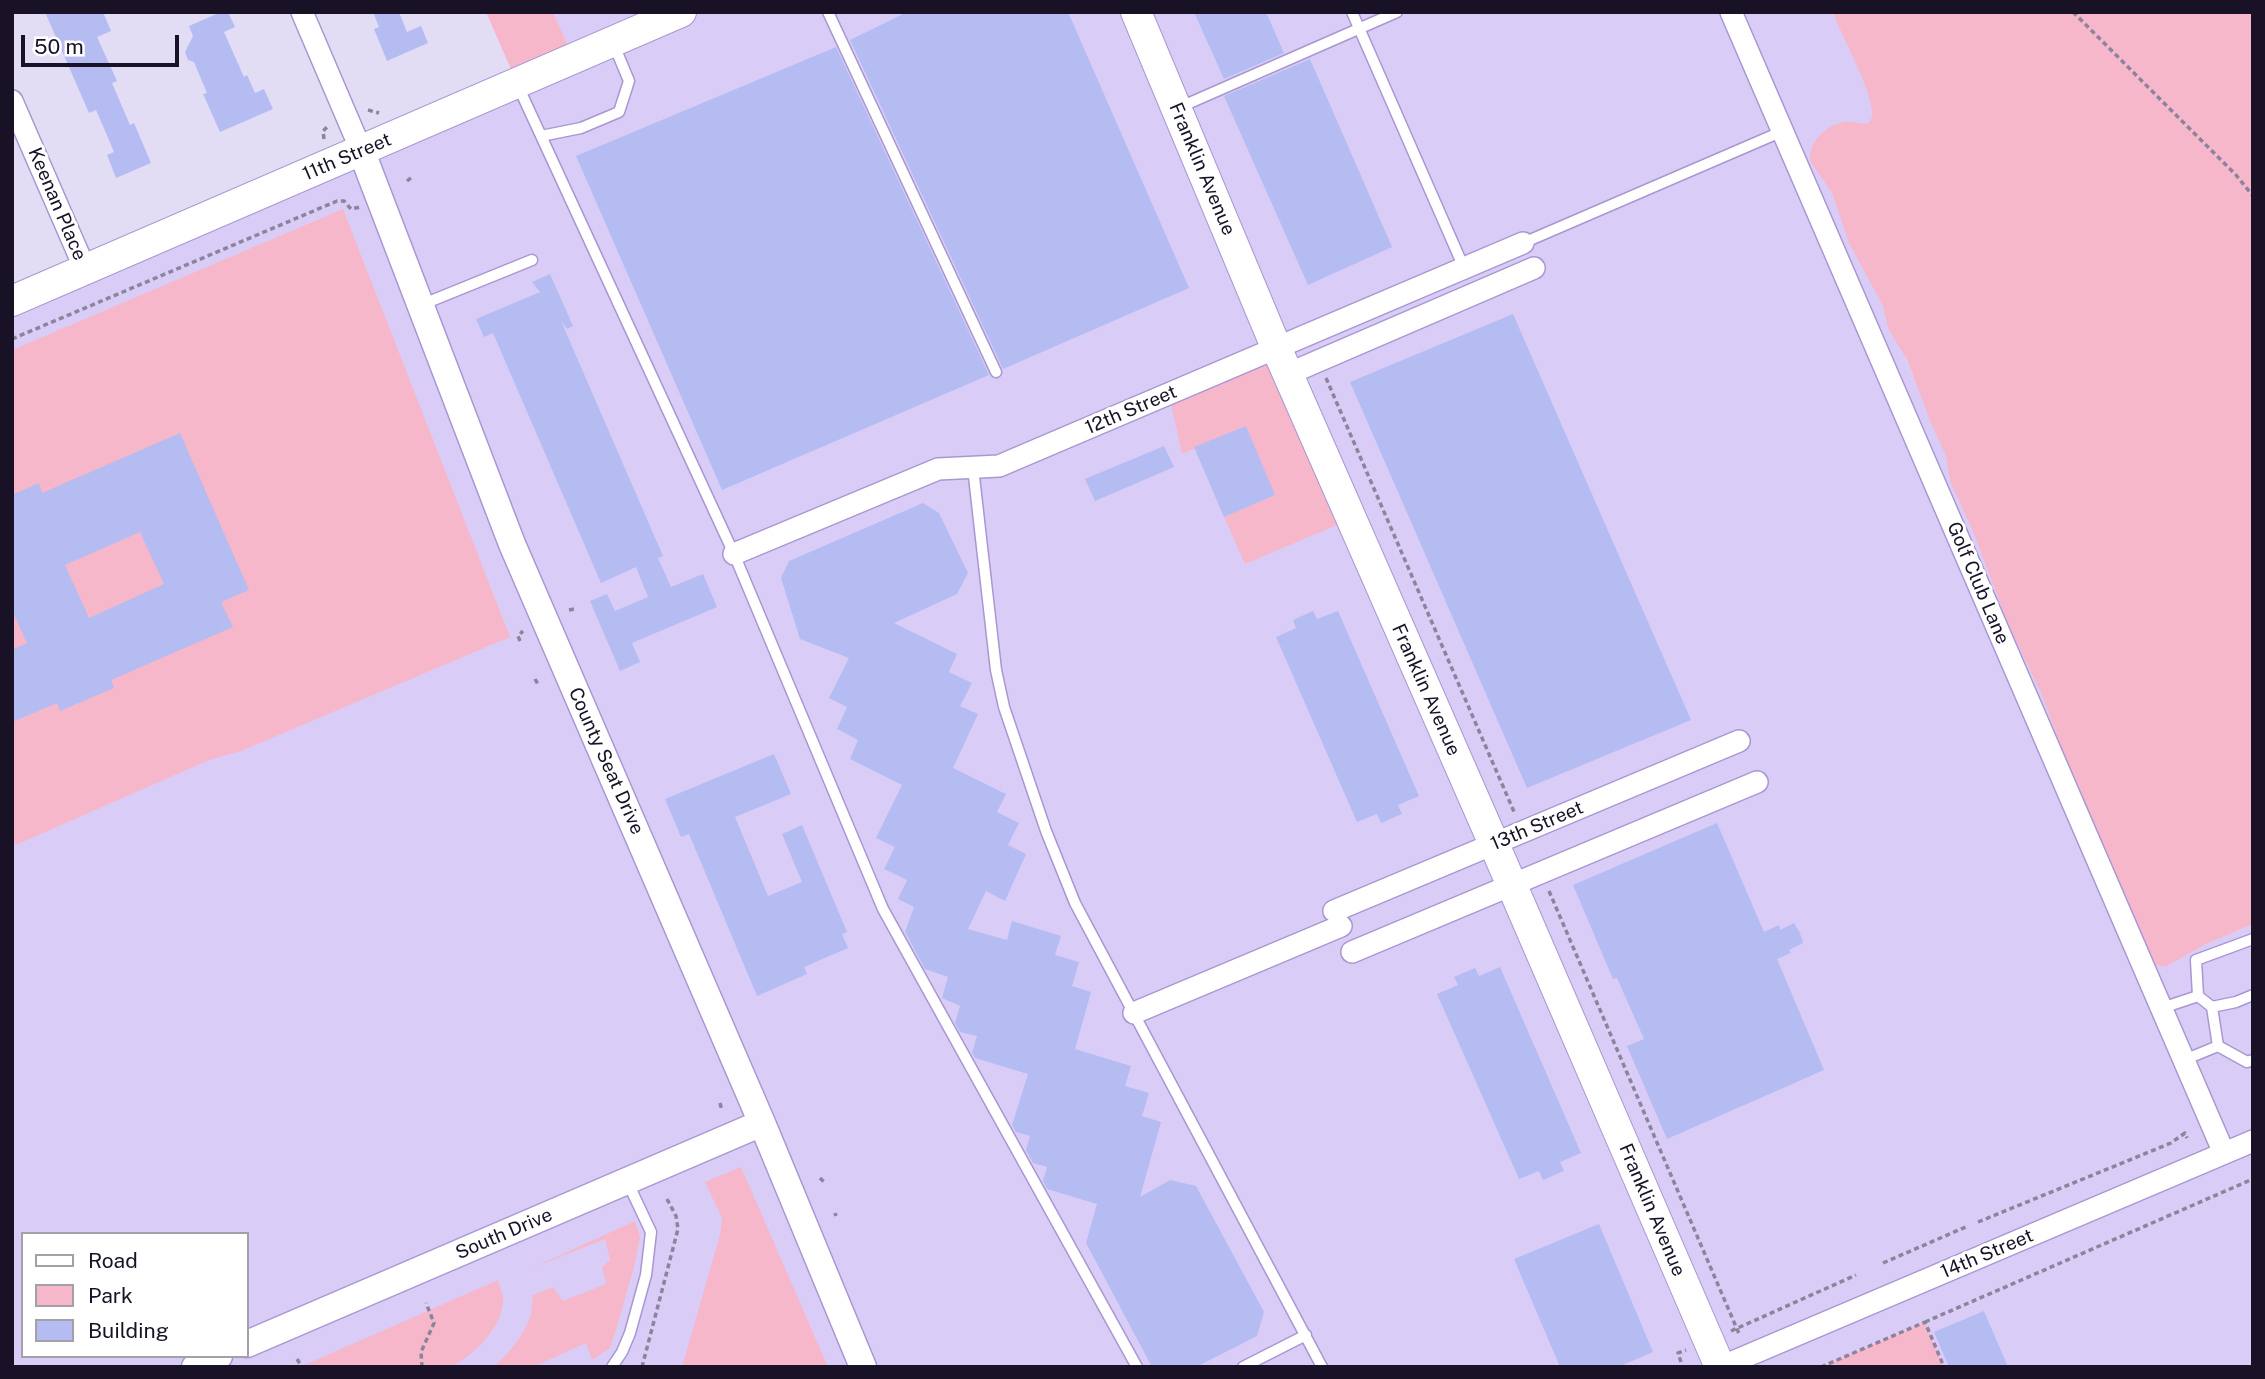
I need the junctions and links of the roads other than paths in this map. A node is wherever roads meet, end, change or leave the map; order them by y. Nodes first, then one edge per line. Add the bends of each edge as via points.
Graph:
1 (302, 12) edge
2 (681, 12) edge
3 (828, 12) edge
4 (1136, 12) edge
5 (1352, 12) edge
6 (1397, 12) edge
7 (1731, 12) edge
8 (1359, 29) junction
9 (612, 42) junction
10 (517, 83) junction
11 (12, 101) edge
12 (1177, 108) junction
13 (1783, 131) junction
14 (541, 136) junction
15 (362, 150) junction
16 (1523, 243) joint
17 (532, 261) dead end
18 (1464, 268) junction
19 (1534, 268) dead end
20 (85, 269) junction
21 (12, 301) edge
22 (421, 305) junction
23 (1282, 361) junction
24 (996, 372) dead end
25 (973, 468) junction
26 (734, 554) junction
27 (1739, 741) dead end
28 (1757, 782) dead end
29 (1494, 844) junction
30 (1512, 886) junction
31 (2253, 939) edge
32 (1352, 952) dead end
33 (2253, 995) edge
34 (2198, 996) junction
35 (2212, 1007) junction
36 (2162, 1008) junction
37 (1134, 1013) junction
38 (2218, 1046) junction
39 (2184, 1060) junction
40 (2253, 1060) edge
41 (762, 1122) junction
42 (2253, 1141) edge
43 (2224, 1153) junction
44 (626, 1181) junction
45 (1306, 1335) junction
46 (248, 1345) edge
47 (215, 1358) edge
48 (195, 1367) edge
49 (612, 1367) edge
50 (863, 1367) edge
51 (1137, 1367) edge
52 (1243, 1367) edge
53 (1322, 1367) edge
54 (1720, 1367) edge

1 - 15 street
2 - 9 main road, 11th Street
3 - 24 lane
4 - 12 main road, Franklin Avenue
5 - 8 lane
6 - 8 lane
7 - 13 street, Golf Club Lane
8 - 12 lane
8 - 18 lane
9 - 10 main road, 11th Street
9 - 14 lane via 629,80 619,112 581,128
10 - 14 lane
10 - 15 main road, 11th Street
11 - 20 street, Keenan Place
12 - 23 main road, Franklin Avenue
13 - 16 lane
13 - 36 street, Golf Club Lane
14 - 26 lane
15 - 20 main road, 11th Street
15 - 22 street, County Seat Drive
16 - 18 street, 12th Street
17 - 22 lane
18 - 23 street, 12th Street
19 - 23 street, 12th Street
20 - 21 main road, 11th Street
22 - 41 street, County Seat Drive via 512,544
23 - 25 street, 12th Street via 999,466
23 - 29 main road, Franklin Avenue
25 - 26 street, 12th Street via 939,469
25 - 37 lane via 1004,707 1075,903
26 - 51 lane via 883,909
27 - 29 street, 13th Street
28 - 30 street
29 - 30 main road, Franklin Avenue
29 - 37 street, 13th Street
30 - 32 street
30 - 54 main road, Franklin Avenue
31 - 34 lane via 2196,960
33 - 35 lane
34 - 35 lane
34 - 36 lane
35 - 38 lane
36 - 39 street, Golf Club Lane
37 - 45 lane
38 - 39 lane
38 - 40 lane via 2247,1062
39 - 43 street, Golf Club Lane
41 - 44 street, South Drive
41 - 50 street, County Seat Drive
42 - 43 street, 14th Street
43 - 54 street, 14th Street
44 - 46 street, South Drive
44 - 49 lane via 651,1232 631,1333
45 - 52 lane
45 - 53 lane
47 - 48 street

